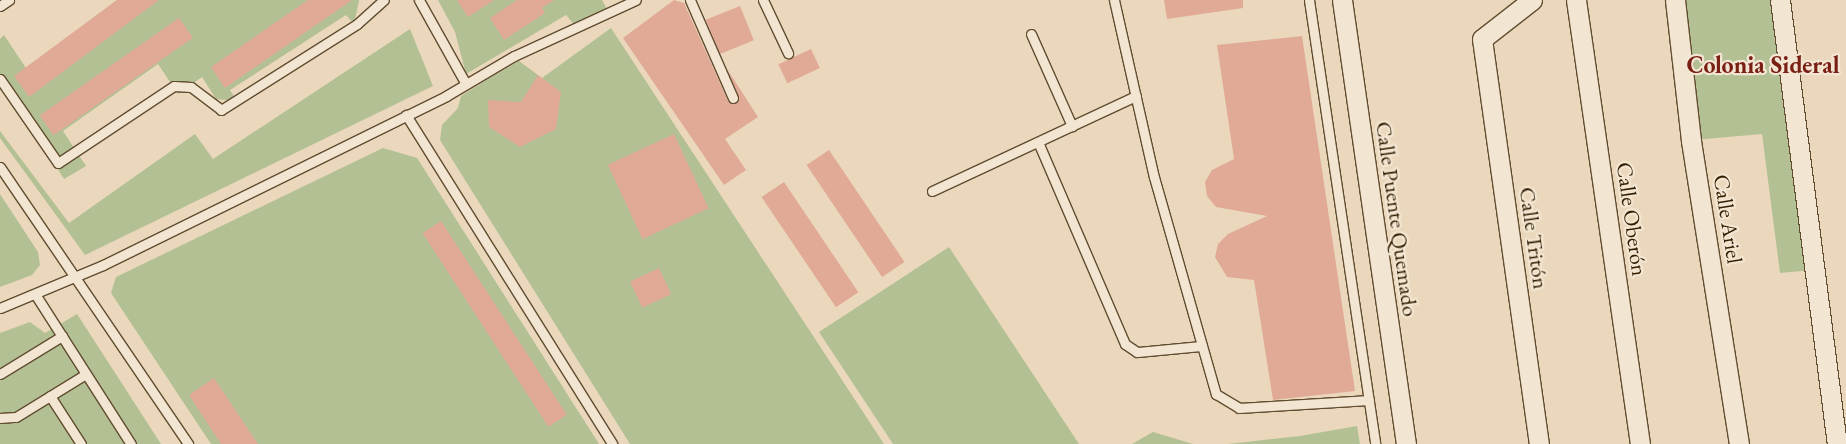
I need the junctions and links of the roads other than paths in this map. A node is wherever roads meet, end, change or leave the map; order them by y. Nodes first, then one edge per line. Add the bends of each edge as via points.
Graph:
1 (9, 0) edge
2 (384, 0) edge
3 (419, 0) edge
4 (636, 0) edge
5 (690, 0) edge
6 (763, 0) edge
7 (1114, 0) edge
8 (1309, 0) edge
9 (1342, 0) edge
10 (1532, 0) edge
11 (1576, 0) edge
12 (1675, 0) edge
13 (1780, 0) edge
14 (0, 6) edge
15 (1031, 34) dead end
16 (788, 53) dead end
17 (0, 78) edge
18 (466, 84) junction
19 (1136, 96) junction
20 (733, 98) dead end
21 (406, 115) junction
22 (1072, 126) junction
23 (1038, 142) junction
24 (0, 167) edge
25 (932, 191) dead end
26 (77, 276) junction
27 (35, 294) junction
28 (0, 308) edge
29 (62, 336) junction
30 (1202, 346) junction
31 (0, 374) edge
32 (86, 374) junction
33 (50, 396) junction
34 (1368, 400) junction
35 (0, 418) edge
36 (81, 444) edge
37 (131, 444) edge
38 (188, 444) edge
39 (612, 444) edge
40 (1375, 444) edge
41 (1406, 444) edge
42 (1540, 444) edge
43 (1640, 444) edge
44 (1739, 444) edge
45 (1837, 444) edge

1 - 14 lane
2 - 17 lane via 357,24 221,110 191,87 174,86 58,163
3 - 18 lane
4 - 18 lane via 514,56
5 - 20 lane
6 - 16 lane
7 - 19 lane
8 - 34 lane
9 - 41 street, Calle Puente Quemado
10 - 42 street, Calle Tritón via 1482,39
11 - 43 street, Calle Oberón
12 - 44 street, Calle Ariel via 1691,141
13 - 45 street
15 - 22 lane
18 - 21 lane
19 - 22 lane
19 - 30 lane
21 - 26 lane
21 - 39 lane
22 - 23 lane
23 - 25 lane
23 - 30 lane via 1125,344 1137,352
24 - 26 lane
26 - 27 lane
26 - 38 lane
27 - 28 lane
27 - 29 lane
29 - 31 lane
29 - 32 lane
30 - 34 lane via 1216,394 1239,408
32 - 33 lane
32 - 37 lane
33 - 35 lane via 16,417
33 - 36 lane
34 - 40 lane

